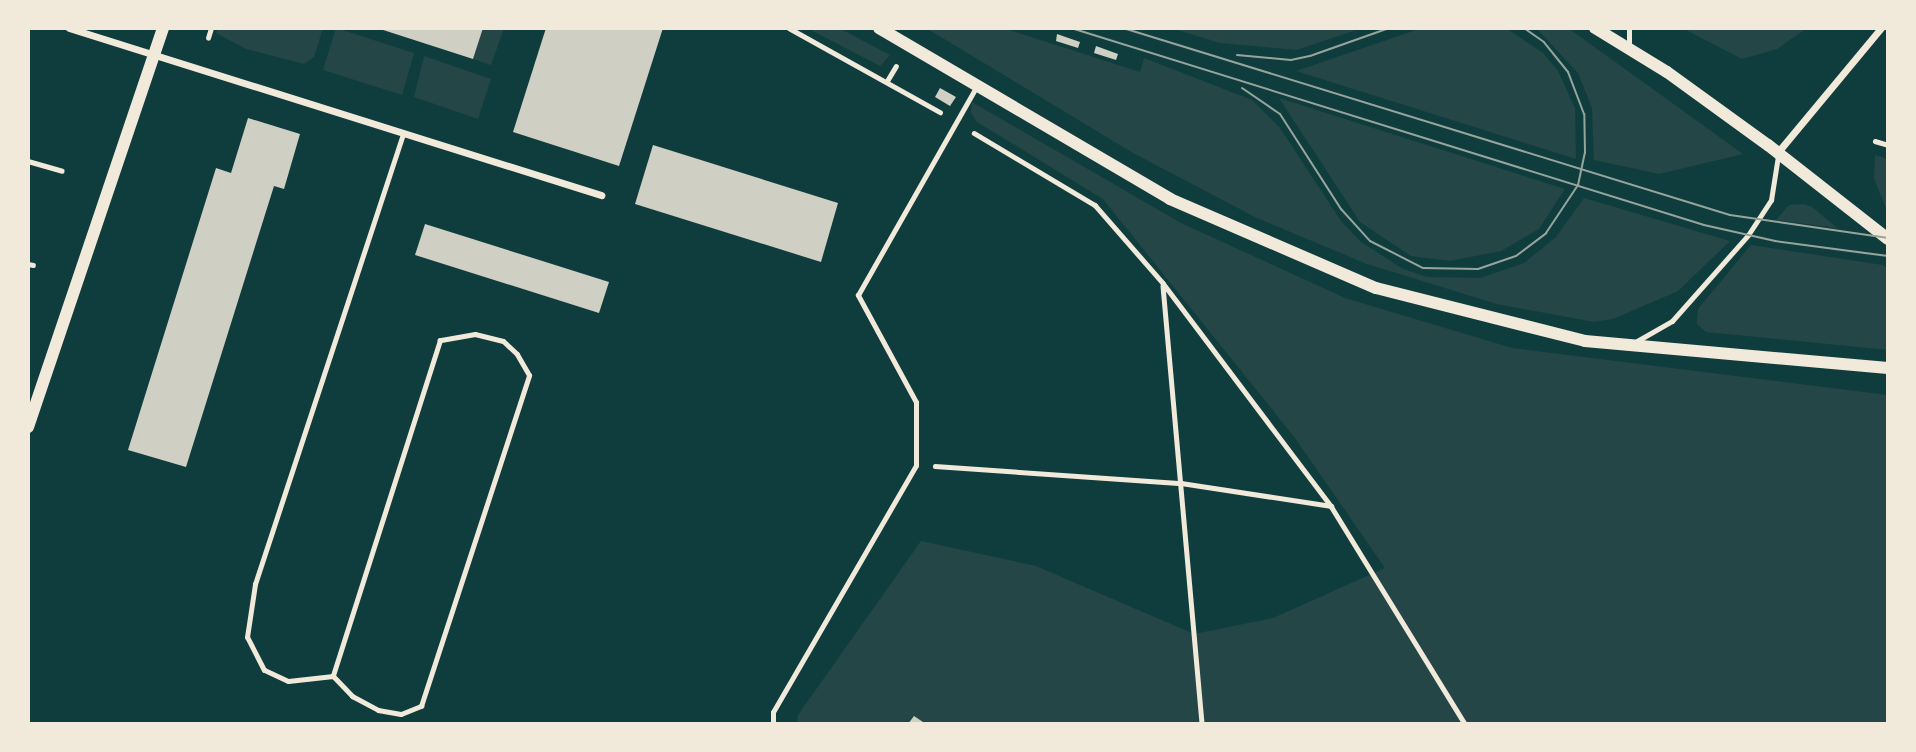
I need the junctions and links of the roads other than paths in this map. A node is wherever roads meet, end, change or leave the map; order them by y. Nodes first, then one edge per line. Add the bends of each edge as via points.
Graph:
1 (69, 28) edge
2 (163, 28) edge
3 (879, 28) edge
4 (1595, 28) edge
5 (1629, 28) edge
6 (1881, 28) edge
7 (1629, 48) junction
8 (155, 58) junction
9 (978, 83) junction
10 (403, 134) junction
11 (1778, 152) junction
12 (601, 195) dead end
13 (1888, 239) edge
14 (1624, 345) junction
15 (1888, 368) edge
16 (28, 427) edge
17 (333, 676) junction
18 (773, 724) edge

1 - 8 street
2 - 8 street
3 - 9 street
4 - 7 street
5 - 7 lane
6 - 11 street
7 - 11 street
8 - 10 street
8 - 16 street
9 - 14 street via 1170,199 1376,288 1585,341
9 - 18 lane via 858,295 916,402 916,465 773,712
10 - 12 street
10 - 17 lane via 256,584 247,638 264,670 288,681
11 - 13 street
11 - 14 lane via 1771,200 1748,236 1672,321
14 - 15 street
17 - 17 lane via 352,696 379,710 401,714 421,706 529,375 503,341 475,334 449,337 435,347

